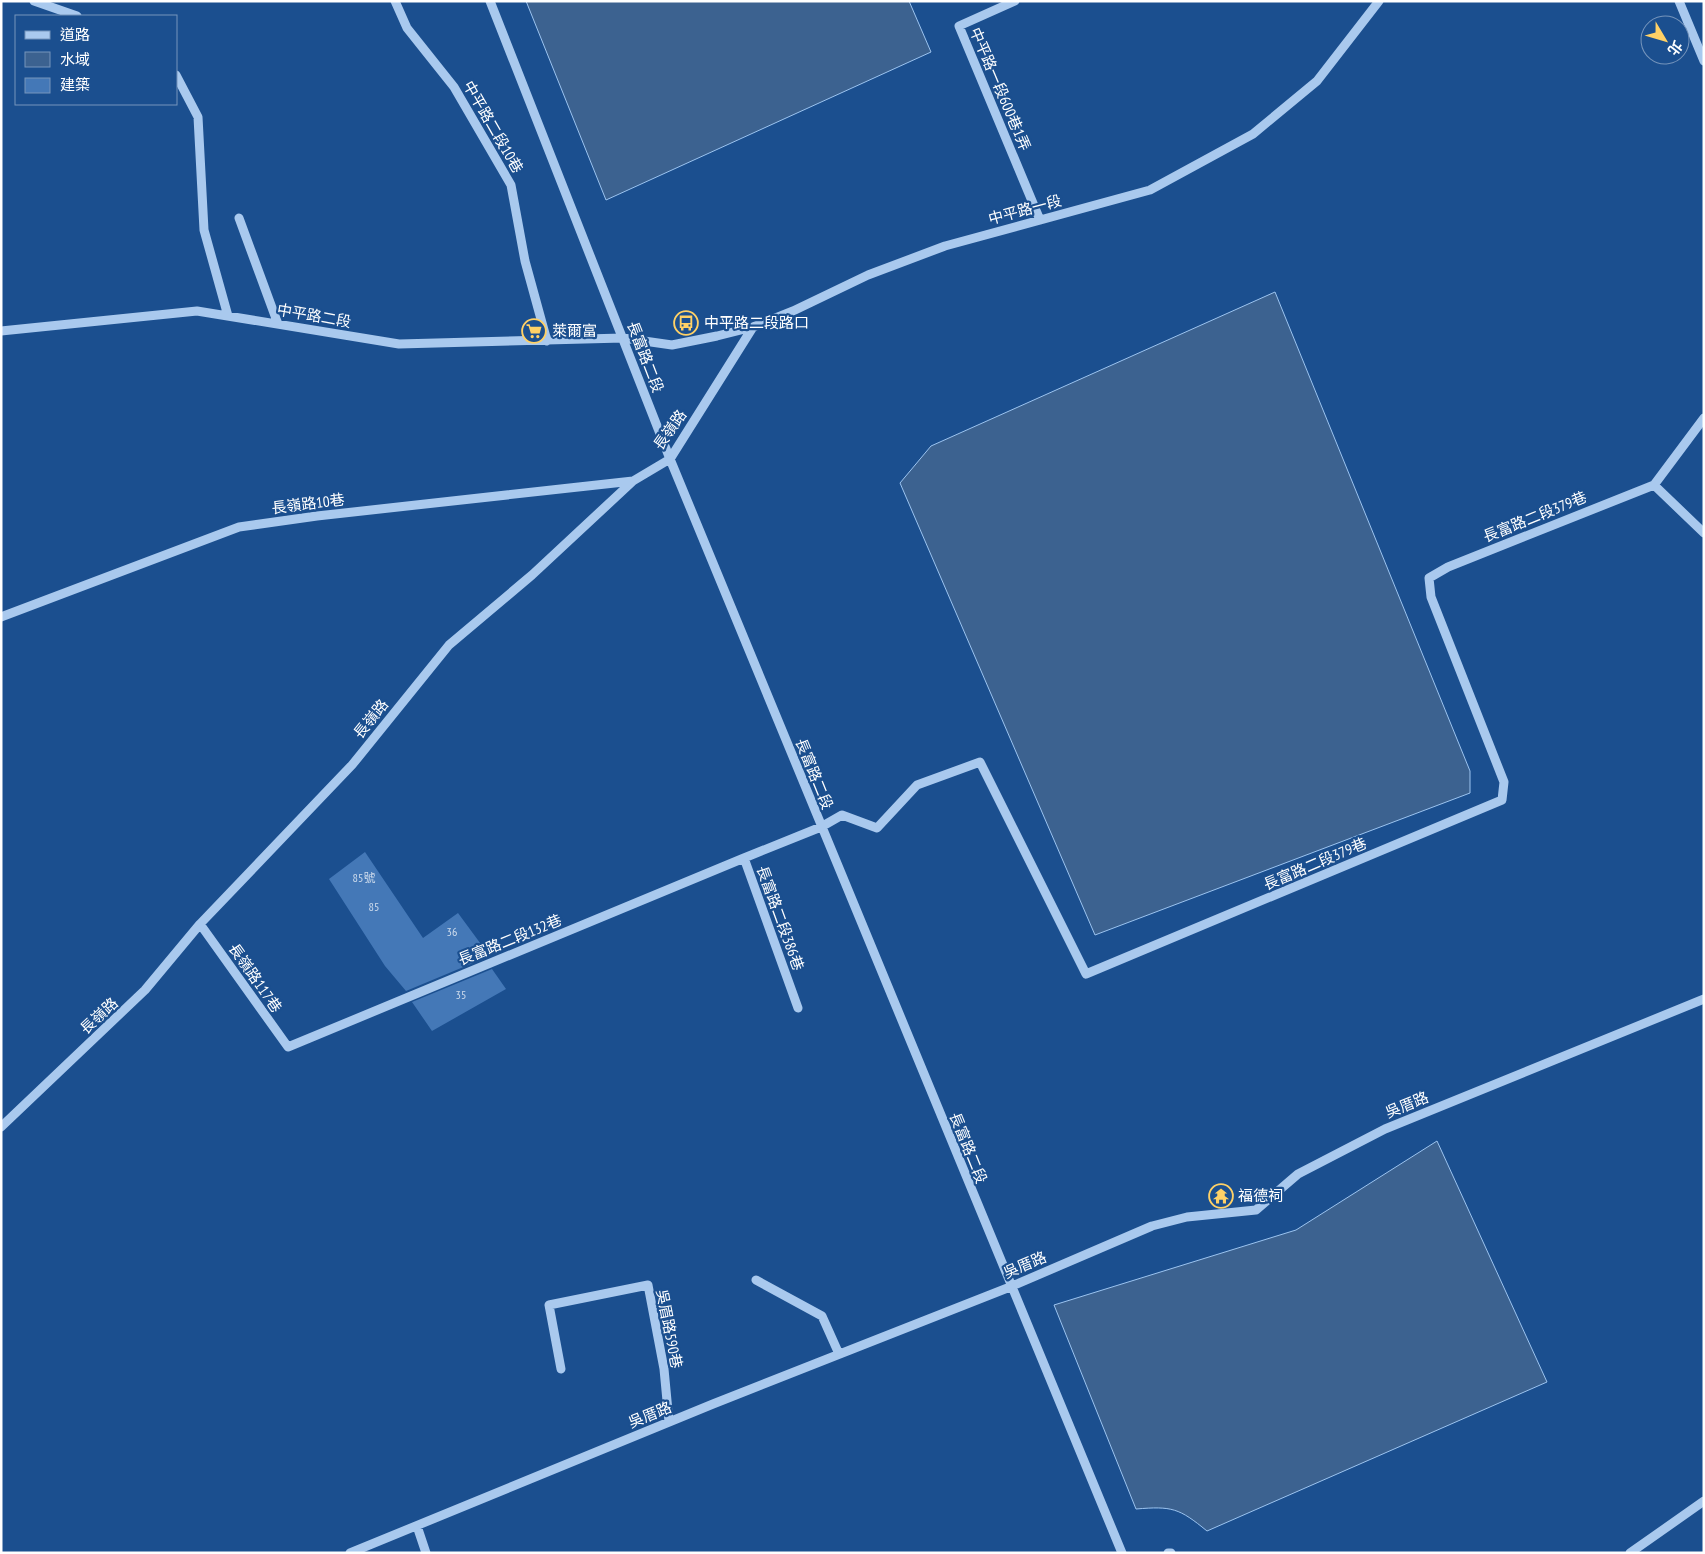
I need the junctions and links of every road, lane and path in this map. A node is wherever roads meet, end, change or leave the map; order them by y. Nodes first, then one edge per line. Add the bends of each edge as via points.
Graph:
1 (34, 1) edge
2 (395, 1) edge
3 (490, 1) edge
4 (1014, 1) edge
5 (1379, 1) edge
6 (1680, 1) edge
7 (74, 15) edge
8 (1704, 61) edge
9 (178, 79) edge
10 (238, 218) dead end
11 (1040, 220) junction
12 (228, 316) junction
13 (278, 324) junction
14 (753, 327) junction
15 (1, 331) edge
16 (623, 338) junction
17 (547, 341) junction
18 (1704, 418) edge
19 (670, 459) junction
20 (633, 481) junction
21 (1654, 485) junction
22 (1704, 533) edge
23 (1, 617) edge
24 (821, 827) junction
25 (744, 858) junction
26 (200, 924) junction
27 (1704, 999) edge
28 (798, 1008) dead end
29 (288, 1047) joint
30 (1, 1127) edge
31 (756, 1280) dead end
32 (1010, 1287) junction
33 (839, 1354) junction
34 (562, 1369) dead end
35 (669, 1422) junction
36 (1704, 1501) edge
37 (417, 1526) junction
38 (350, 1553) edge
39 (426, 1553) edge
40 (1122, 1553) edge
41 (1168, 1553) edge
42 (1171, 1553) edge
43 (1630, 1553) edge

1 - 7 street
2 - 17 street, 中平路二段10巷 via 407,28 454,87 511,185 525,261
3 - 16 street, 長富路二段
4 - 11 street, 中平路一段600巷1弄 via 959,26
5 - 11 street, 中平路一段 via 1317,81 1253,134 1150,190
6 - 8 street
9 - 12 street via 198,117 204,230
10 - 13 street
11 - 14 street, 中平路一段 via 945,246 868,275
12 - 13 street, 中平路二段
12 - 15 street, 中平路二段 via 197,311
13 - 17 street, 中平路二段 via 399,344
14 - 16 street, 中平路一段 via 672,345
14 - 19 street, 長嶺路
16 - 17 street, 中平路二段
16 - 19 street, 長富路二段
18 - 21 street
19 - 20 street, 長嶺路
19 - 24 street, 長富路二段
20 - 23 street, 長嶺路10巷 via 239,527
20 - 26 street, 長嶺路 via 532,575 449,645 352,764
21 - 22 street
21 - 24 street, 長富路二段379巷 via 1448,567 1429,578 1431,597 1504,782 1502,800 1086,974 980,762 917,785 877,828 842,815
24 - 25 street, 長富路二段386巷
24 - 32 street, 長富路二段
25 - 28 street, 長富路二段386巷
25 - 29 street, 長富路二段132巷
26 - 29 street, 長嶺路117巷
26 - 30 street, 長嶺路 via 145,990
27 - 32 street, 吳厝路 via 1385,1129 1298,1174 1256,1210 1187,1217 1152,1226
31 - 33 street via 822,1316
32 - 33 street, 吳厝路
32 - 40 street, 長富路二段
33 - 35 street, 吳厝路
34 - 35 street, 吳眉路590巷 via 550,1305 648,1285 664,1369
35 - 37 street, 吳厝路
36 - 43 street
37 - 38 street, 吳厝路
37 - 39 street
41 - 42 street

